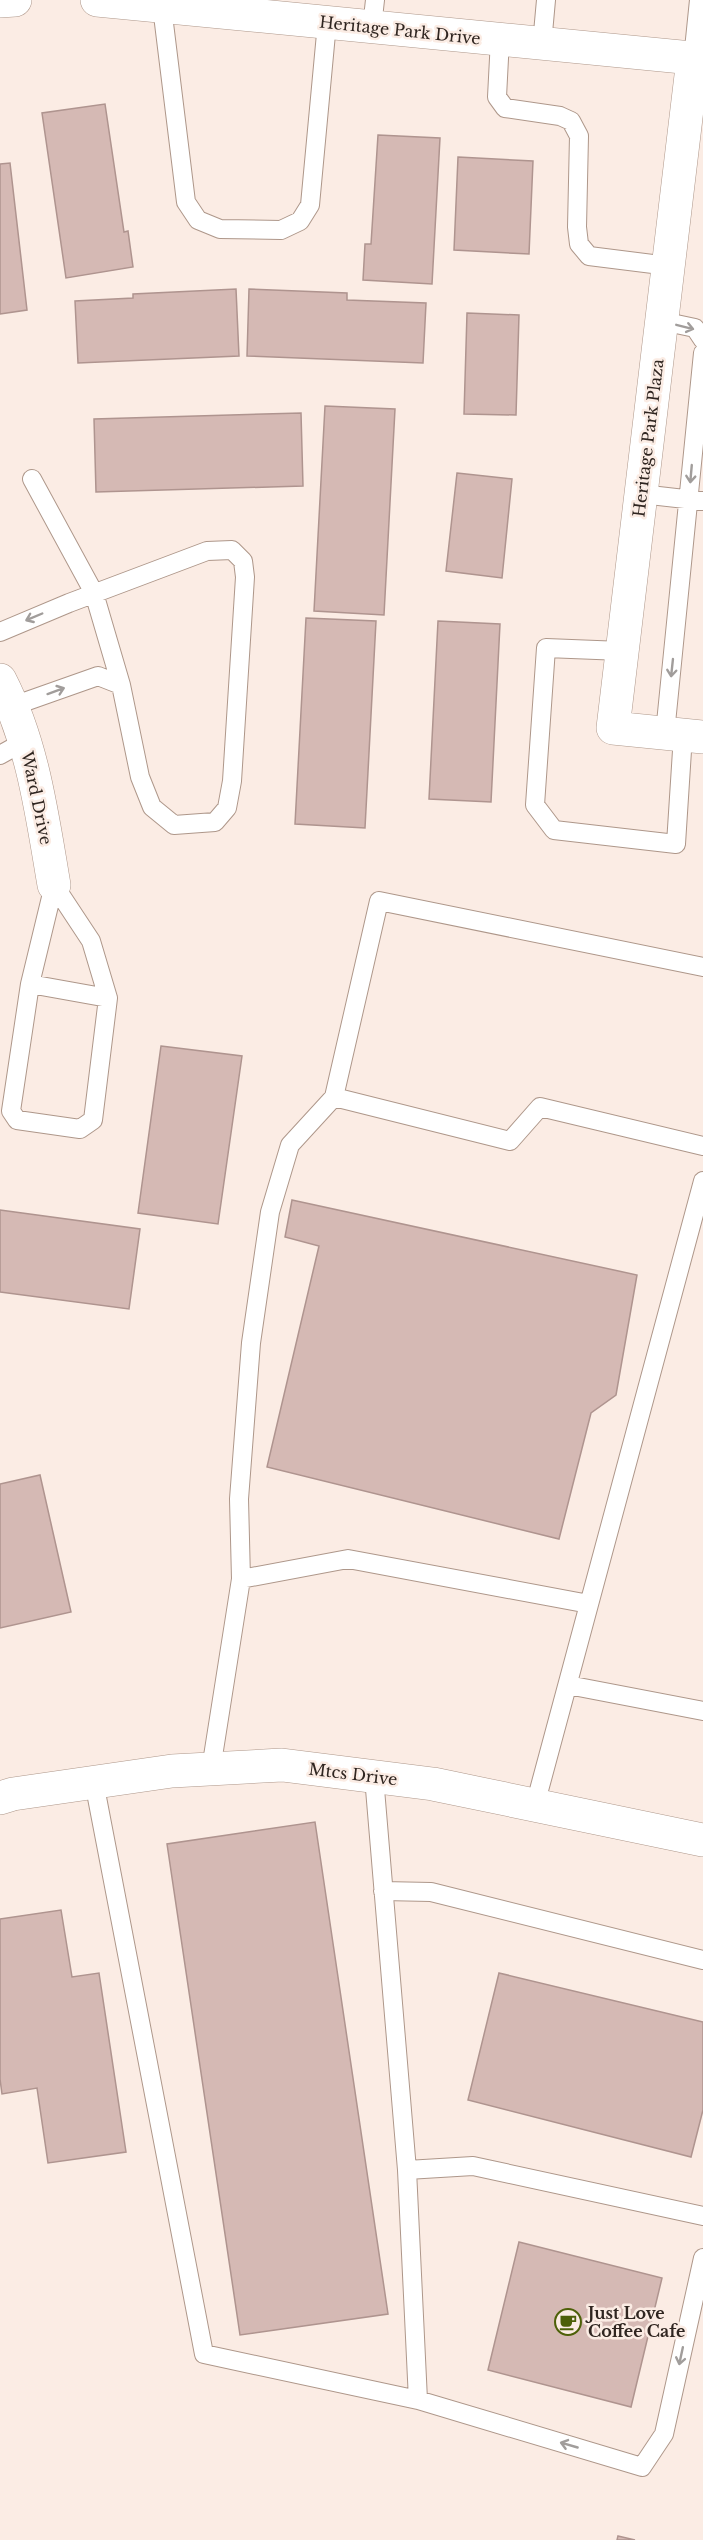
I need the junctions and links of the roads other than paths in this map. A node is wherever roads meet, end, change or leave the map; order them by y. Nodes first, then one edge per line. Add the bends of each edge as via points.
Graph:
1 (15, 0) edge
2 (97, 0) edge
3 (546, 0) edge
4 (699, 0) edge
5 (0, 1) edge
6 (214, 6) edge
7 (162, 7) junction
8 (373, 13) edge
9 (327, 23) junction
10 (500, 39) junction
11 (542, 44) junction
12 (698, 59) edge
13 (669, 266) junction
14 (662, 321) junction
15 (703, 340) edge
16 (703, 353) edge
17 (32, 479) dead end
18 (641, 494) junction
19 (696, 500) edge
20 (94, 593) junction
21 (0, 632) edge
22 (622, 651) junction
23 (121, 685) junction
24 (7, 693) edge
25 (684, 735) edge
26 (12, 748) edge
27 (54, 885) junction
28 (703, 967) edge
29 (30, 984) junction
30 (108, 998) junction
31 (334, 1097) junction
32 (703, 1146) edge
33 (703, 1181) edge
34 (241, 1579) junction
35 (590, 1604) junction
36 (568, 1685) junction
37 (703, 1711) edge
38 (211, 1769) junction
39 (374, 1777) junction
40 (94, 1782) junction
41 (0, 1798) edge
42 (535, 1805) junction
43 (703, 1840) edge
44 (384, 1891) junction
45 (703, 1960) edge
46 (407, 2170) junction
47 (703, 2216) edge
48 (703, 2258) edge
49 (418, 2400) junction

1 - 5 street
2 - 7 street, Heritage Park Drive
3 - 11 lane
4 - 12 lane
6 - 7 street, Heritage Park Drive
6 - 9 street, Heritage Park Drive
7 - 9 lane via 186,202 198,220 220,229 280,230 300,221 310,205
8 - 9 street, Heritage Park Drive
8 - 10 street, Heritage Park Drive
10 - 11 street, Heritage Park Drive
10 - 13 lane via 497,97 505,108 560,116 571,121 579,135 579,244 590,256
11 - 12 street, Heritage Park Drive
12 - 13 street, Heritage Park Plaza
13 - 14 street, Heritage Park Plaza
14 -> 15 lane via 695,328
14 - 18 street, Heritage Park Plaza
16 -> 19 lane
17 - 20 lane
18 - 19 lane
18 - 22 street, Heritage Park Plaza
19 -> 25 lane
20 -> 21 lane
20 - 23 lane
20 - 23 lane via 207,551 232,550 243,561 232,781 227,808 215,822 174,825 152,807 140,777
22 - 25 street, Heritage Park Plaza via 613,728
22 - 25 lane via 546,648 535,804 554,830 676,844
24 -> 23 lane via 98,676
24 - 26 street, Ward Drive
26 - 27 street, Ward Drive via 36,776
27 - 29 lane
27 - 30 lane via 91,940
28 - 31 lane via 379,901
29 - 30 lane
29 - 30 lane via 11,1111 17,1120 80,1129 93,1120
31 - 32 lane via 510,1141 540,1107
31 - 34 lane via 290,1145 270,1212 251,1343 240,1487
33 - 35 lane
34 - 35 lane via 348,1559
34 - 38 lane
35 - 36 lane
36 - 37 lane
36 - 42 lane
38 - 39 street, Mtcs Drive via 282,1765
38 - 40 street, Mtcs Drive
39 - 42 street, Mtcs Drive via 433,1784
39 - 44 lane
40 - 41 street, Mtcs Drive
40 - 49 lane via 204,2354
42 - 43 street, Mtcs Drive
44 - 45 lane via 431,1892
44 - 46 lane
46 - 47 lane via 473,2166
46 - 49 lane
48 -> 49 lane via 664,2434 642,2467

